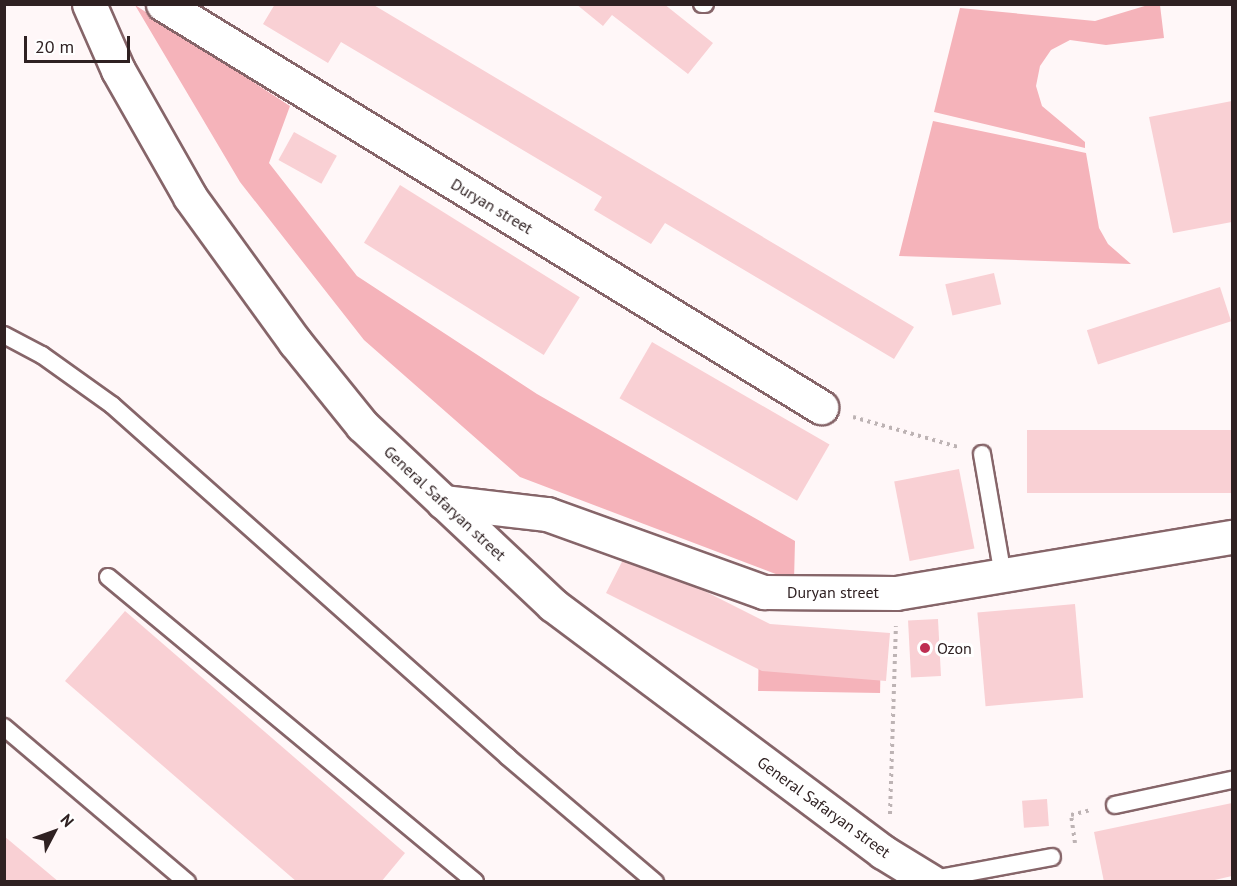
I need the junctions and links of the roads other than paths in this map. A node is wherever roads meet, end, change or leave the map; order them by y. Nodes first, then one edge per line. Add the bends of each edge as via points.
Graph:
1 (89, 4) edge
2 (163, 4) edge
3 (4, 335) edge
4 (821, 407) road end
5 (982, 454) road end
6 (443, 502) junction
7 (1233, 537) edge
8 (1003, 575) junction
9 (108, 577) dead end
10 (4, 727) edge
11 (1233, 780) edge
12 (1116, 805) road end
13 (1052, 857) road end
14 (931, 881) edge
15 (187, 882) edge
16 (475, 882) edge
17 (655, 882) edge

1 - 6 street, General Safaryan street via 118,70 190,197 295,342 362,424
2 - 4 street, Duryan street
3 - 17 lane via 42,355 112,405 508,758
5 - 8 lane
6 - 8 street, Duryan street via 547,514 764,592 897,593
6 - 14 street, General Safaryan street via 553,605 883,852
7 - 8 street, Duryan street
9 - 16 lane
10 - 15 lane
11 - 12 lane
13 - 14 lane

